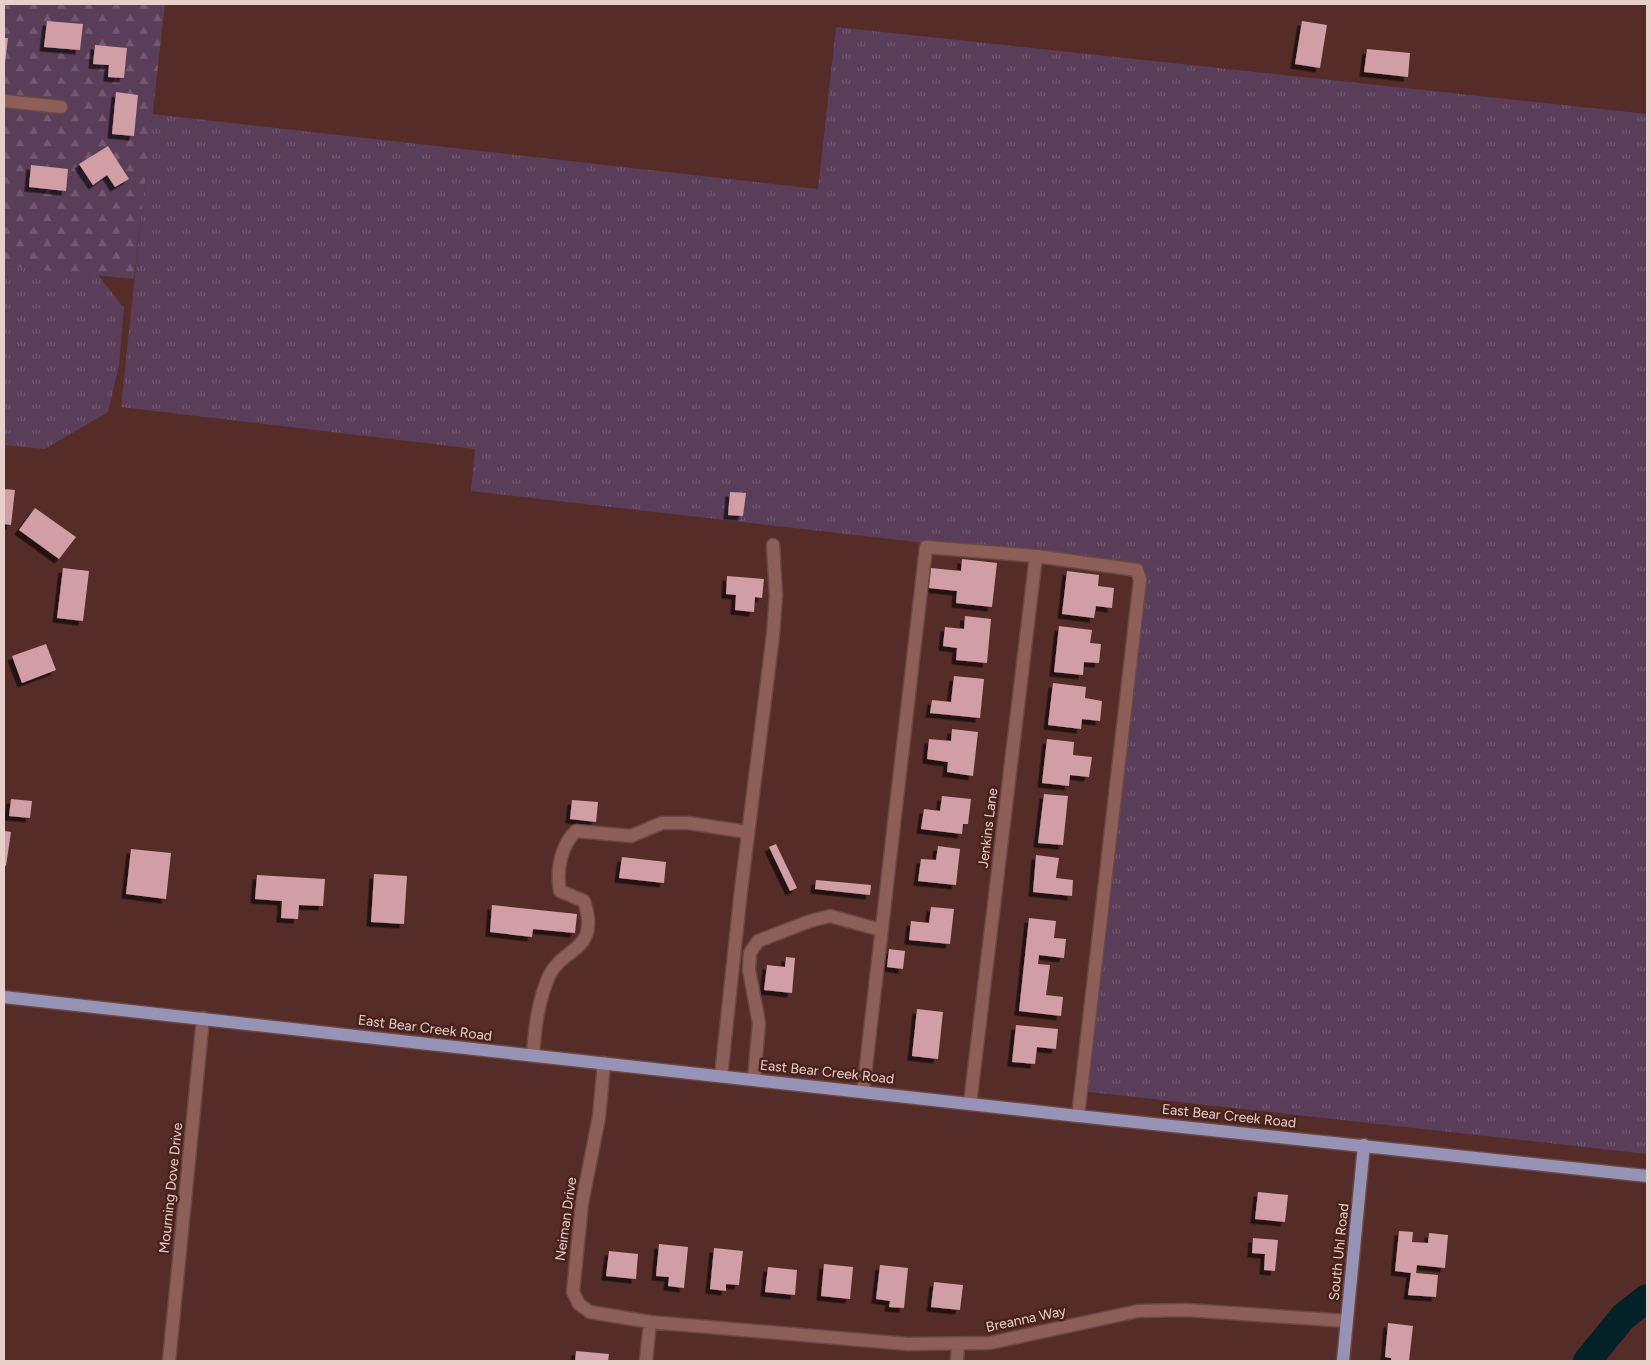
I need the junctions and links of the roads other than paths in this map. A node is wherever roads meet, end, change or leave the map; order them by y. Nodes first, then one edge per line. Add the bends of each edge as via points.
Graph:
1 (4, 101) edge
2 (61, 107) dead end
3 (773, 545) dead end
4 (1036, 556) junction
5 (748, 832) junction
6 (881, 930) junction
7 (4, 997) edge
8 (202, 1018) junction
9 (533, 1055) junction
10 (604, 1063) junction
11 (721, 1076) junction
12 (754, 1079) junction
13 (863, 1092) junction
14 (970, 1104) junction
15 (1078, 1116) junction
16 (1364, 1145) junction
17 (1647, 1176) edge
18 (1347, 1321) junction
19 (650, 1322) junction
20 (958, 1344) junction
21 (169, 1361) edge
22 (646, 1361) edge
23 (957, 1361) edge
24 (1343, 1361) edge

1 - 2 street
3 - 5 street via 776,595 773,635
4 - 6 street via 926,547
4 - 14 street, Jenkins Lane
4 - 15 street via 1136,570 1140,580
5 - 9 street via 688,823 662,823 631,836 576,831 566,841 560,867 560,891 584,901 587,928 581,944 550,975 538,1004
5 - 11 street
6 - 12 street via 830,916 758,941 750,953 749,962 759,1023
6 - 13 street
7 - 8 main road, East Bear Creek Road
8 - 9 main road, East Bear Creek Road
8 - 21 street, Mourning Dove Drive
9 - 10 main road, East Bear Creek Road
10 - 11 main road, East Bear Creek Road
10 - 19 street, Neiman Drive via 600,1117 582,1203 573,1292 579,1304 590,1312
11 - 12 main road, East Bear Creek Road
12 - 13 main road, East Bear Creek Road
13 - 14 main road, East Bear Creek Road
14 - 15 main road, East Bear Creek Road
15 - 16 main road, East Bear Creek Road
16 - 17 main road, East Bear Creek Road
16 - 18 main road, South Uhl Road
18 - 20 street, Breanna Way via 1186,1310 1138,1311 990,1343
18 - 24 main road, South Uhl Road
19 - 20 street, Breanna Way via 908,1344
19 - 22 street
20 - 23 street

